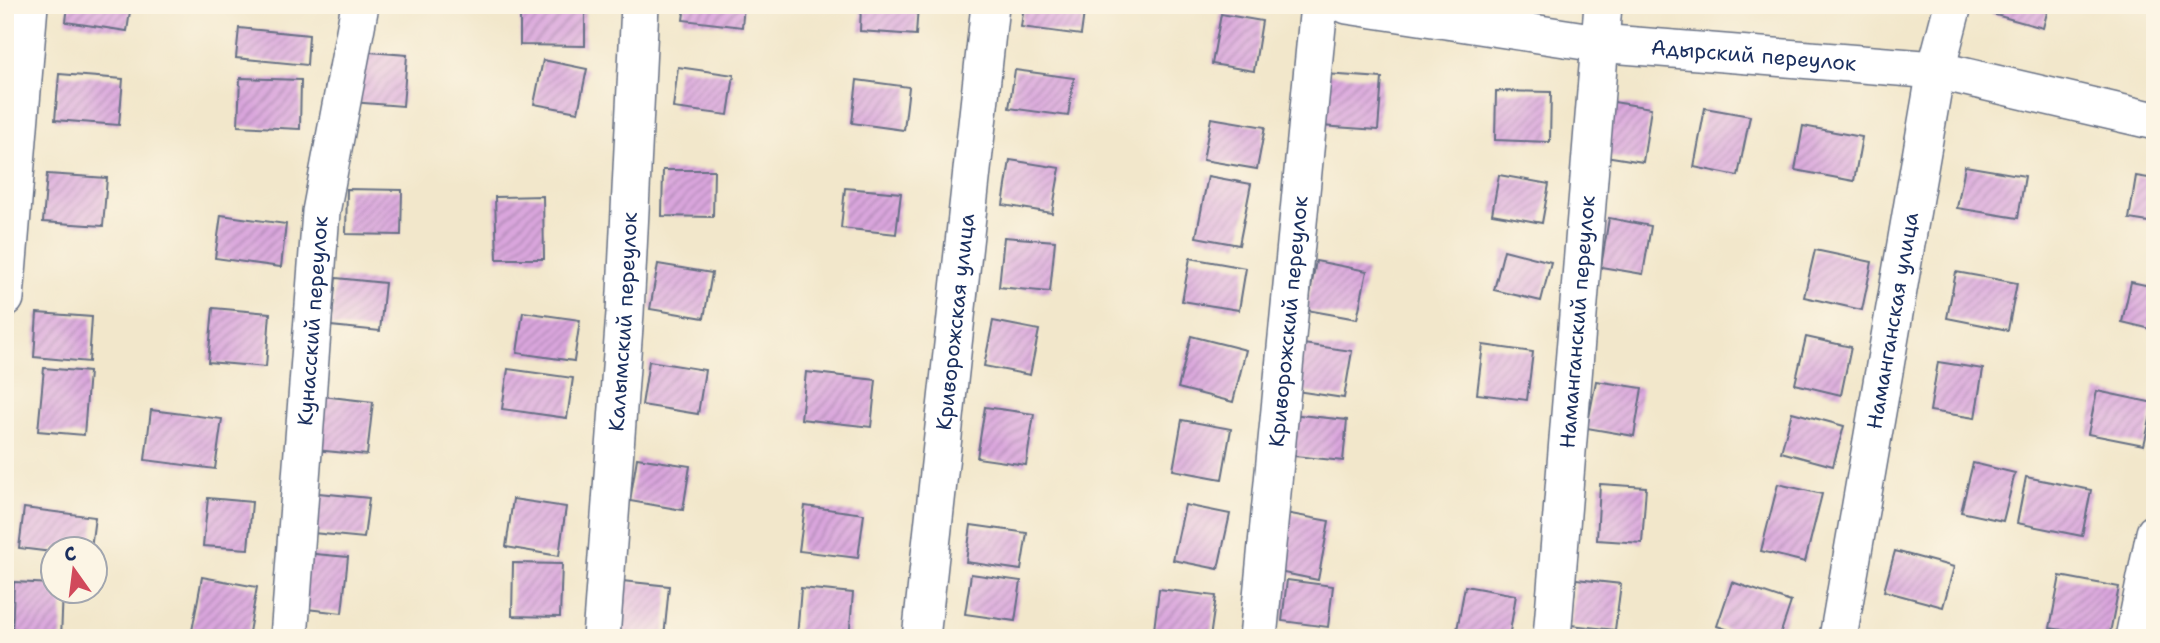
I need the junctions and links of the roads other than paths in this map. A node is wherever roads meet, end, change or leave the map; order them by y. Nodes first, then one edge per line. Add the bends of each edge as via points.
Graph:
1 (29, 5) edge
2 (360, 5) edge
3 (640, 5) edge
4 (990, 5) edge
5 (1319, 5) edge
6 (1347, 5) edge
7 (1603, 5) edge
8 (1953, 5) edge
9 (1598, 43) junction
10 (1936, 70) junction
11 (2155, 121) edge
12 (5, 298) edge
13 (2155, 533) edge
14 (289, 638) edge
15 (601, 638) edge
16 (921, 638) edge
17 (1258, 638) edge
18 (1552, 638) edge
19 (1838, 638) edge
20 (2134, 638) edge

1 - 12 street
2 - 14 street, Кунасский переулок via 321,212
3 - 15 street, Калымский переулок via 625,313
4 - 16 street, Криворожская улица
5 - 17 street, Криворожский переулок
6 - 9 street, Адырский переулок
7 - 9 street, Наманганский переулок
8 - 10 street, Наманганская улица
9 - 10 street, Адырский переулок
9 - 18 street, Наманганский переулок
10 - 11 street, Адырский переулок
10 - 19 street, Наманганская улица
13 - 20 street

